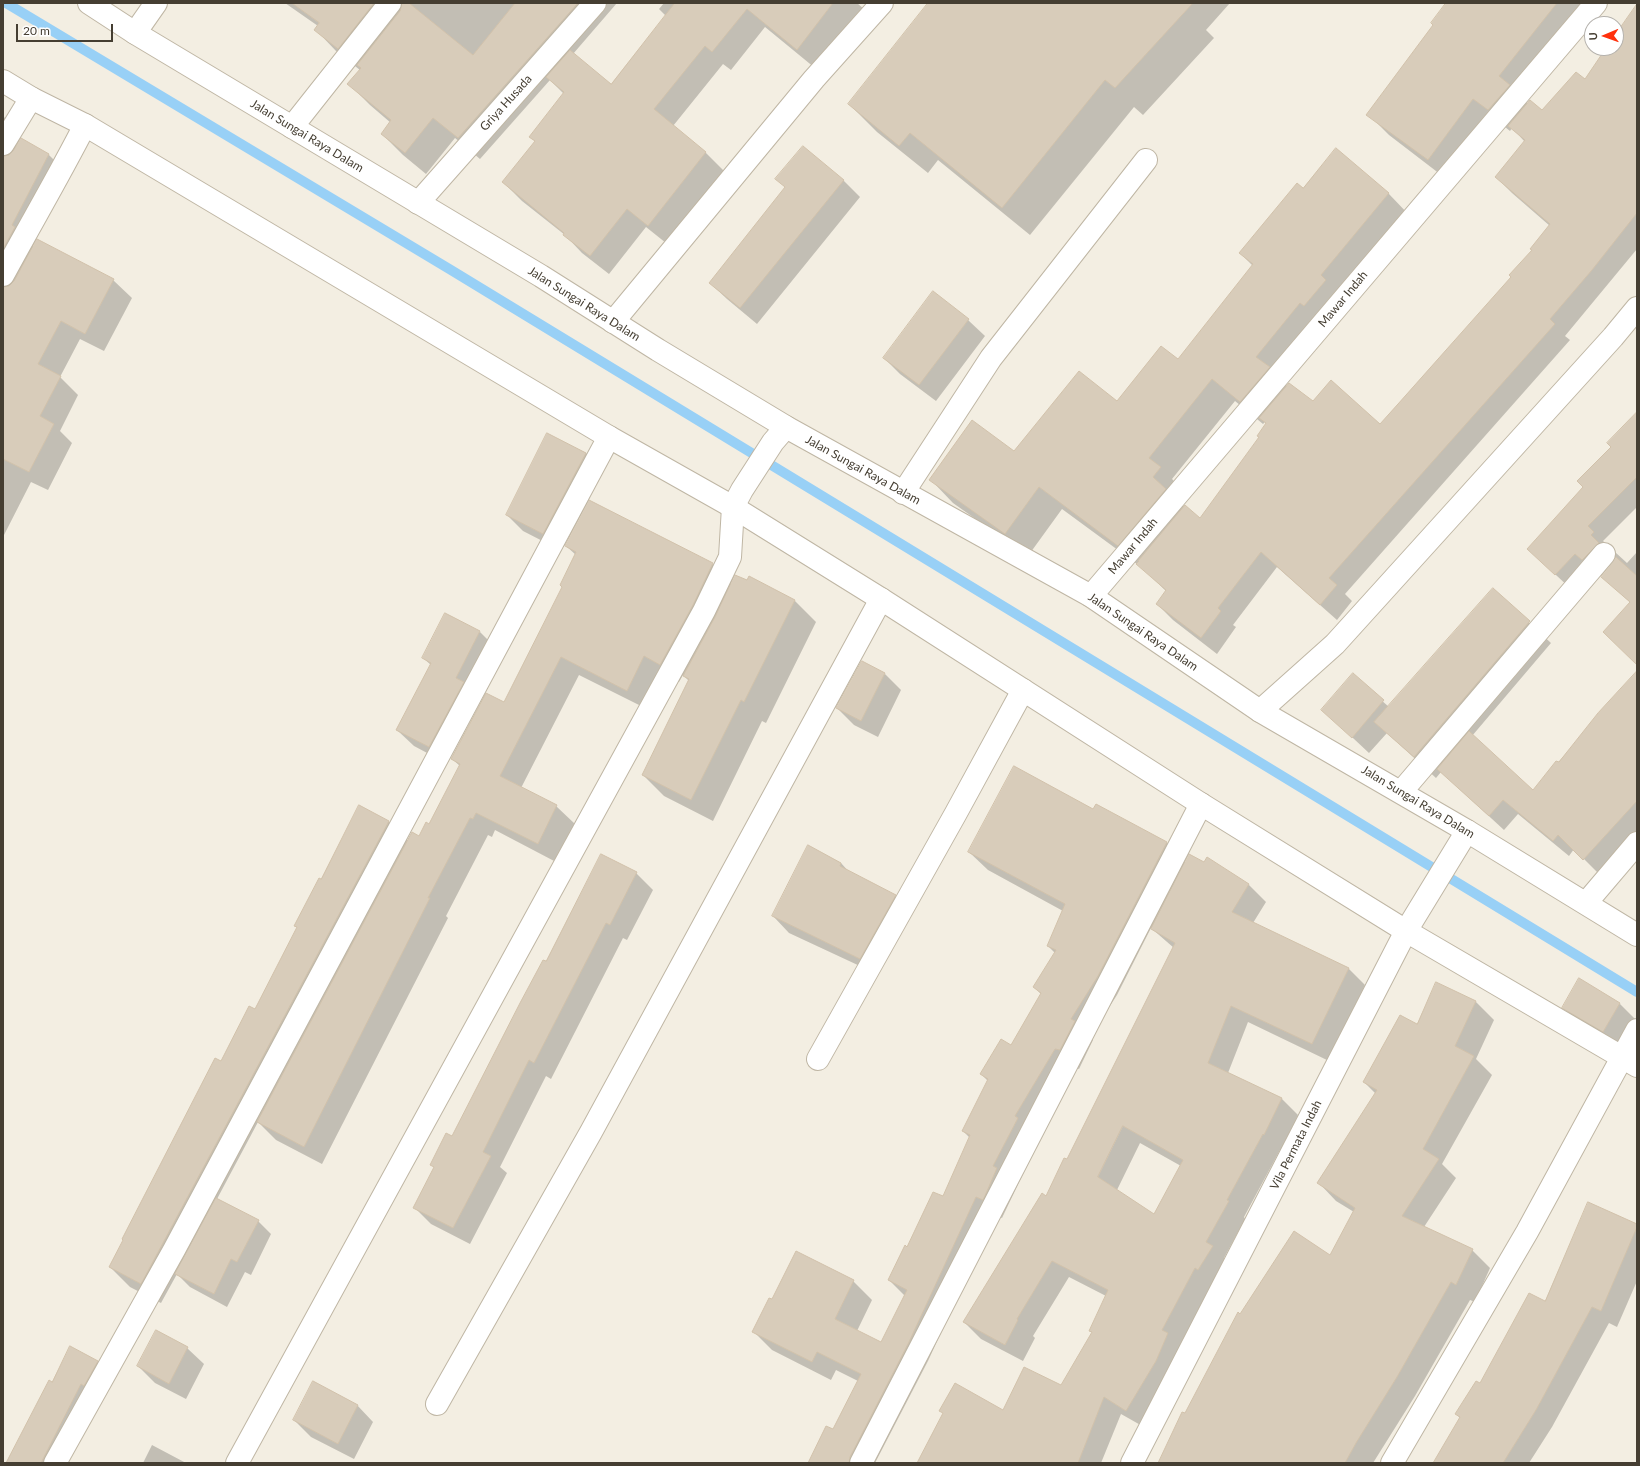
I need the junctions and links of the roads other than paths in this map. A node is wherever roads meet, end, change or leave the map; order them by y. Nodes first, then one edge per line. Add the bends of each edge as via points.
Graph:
1 (88, 3) edge
2 (156, 3) edge
3 (390, 3) edge
4 (595, 3) edge
5 (882, 3) edge
6 (1596, 3) edge
7 (135, 33) junction
8 (3, 80) edge
9 (30, 98) junction
10 (85, 125) junction
11 (292, 127) junction
12 (3, 144) edge
13 (1146, 160) dead end
14 (418, 203) junction
15 (3, 275) edge
16 (1637, 308) edge
17 (613, 322) junction
18 (779, 434) junction
19 (609, 437) junction
20 (903, 493) junction
21 (738, 498) junction
22 (1604, 554) dead end
23 (1090, 596) junction
24 (882, 599) junction
25 (1023, 690) junction
26 (1260, 711) junction
27 (1401, 792) junction
28 (1201, 804) junction
29 (1467, 831) junction
30 (1637, 843) edge
31 (1586, 903) junction
32 (1411, 922) junction
33 (1637, 935) edge
34 (1637, 1030) edge
35 (818, 1059) dead end
36 (1630, 1061) edge
37 (437, 1404) dead end
38 (55, 1463) edge
39 (237, 1463) edge
40 (861, 1463) edge
41 (1132, 1463) edge
42 (1392, 1463) edge

1 - 7 street, Jalan Sungai Raya Dalam
2 - 7 street
3 - 11 street
4 - 14 street, Griya Husada
5 - 17 street via 814,79
6 - 23 street, Mawar Indah
7 - 11 street, Jalan Sungai Raya Dalam
8 - 9 street
9 - 10 street
9 - 12 street
10 - 15 street
10 - 19 street
11 - 14 street, Jalan Sungai Raya Dalam
13 - 20 street via 991,358
14 - 17 street, Jalan Sungai Raya Dalam
16 - 26 street via 1613,338 1335,644
17 - 18 street, Jalan Sungai Raya Dalam
18 - 20 street, Jalan Sungai Raya Dalam
18 - 21 street
19 - 21 street
19 - 38 street via 178,1244
20 - 23 street, Jalan Sungai Raya Dalam
21 - 24 street
21 - 39 street via 730,557 704,610
22 - 27 street
23 - 26 street, Jalan Sungai Raya Dalam
24 - 25 street
24 - 37 street via 595,1125
25 - 28 street
25 - 35 street
26 - 27 street, Jalan Sungai Raya Dalam
27 - 29 street, Jalan Sungai Raya Dalam
28 - 32 street
28 - 40 street
29 - 31 street, Jalan Sungai Raya Dalam
29 - 32 street, Vila Permata Indah
30 - 31 street
31 - 33 street, Jalan Sungai Raya Dalam
32 - 36 street
32 - 41 street, Vila Permata Indah
34 - 36 street
36 - 42 street

